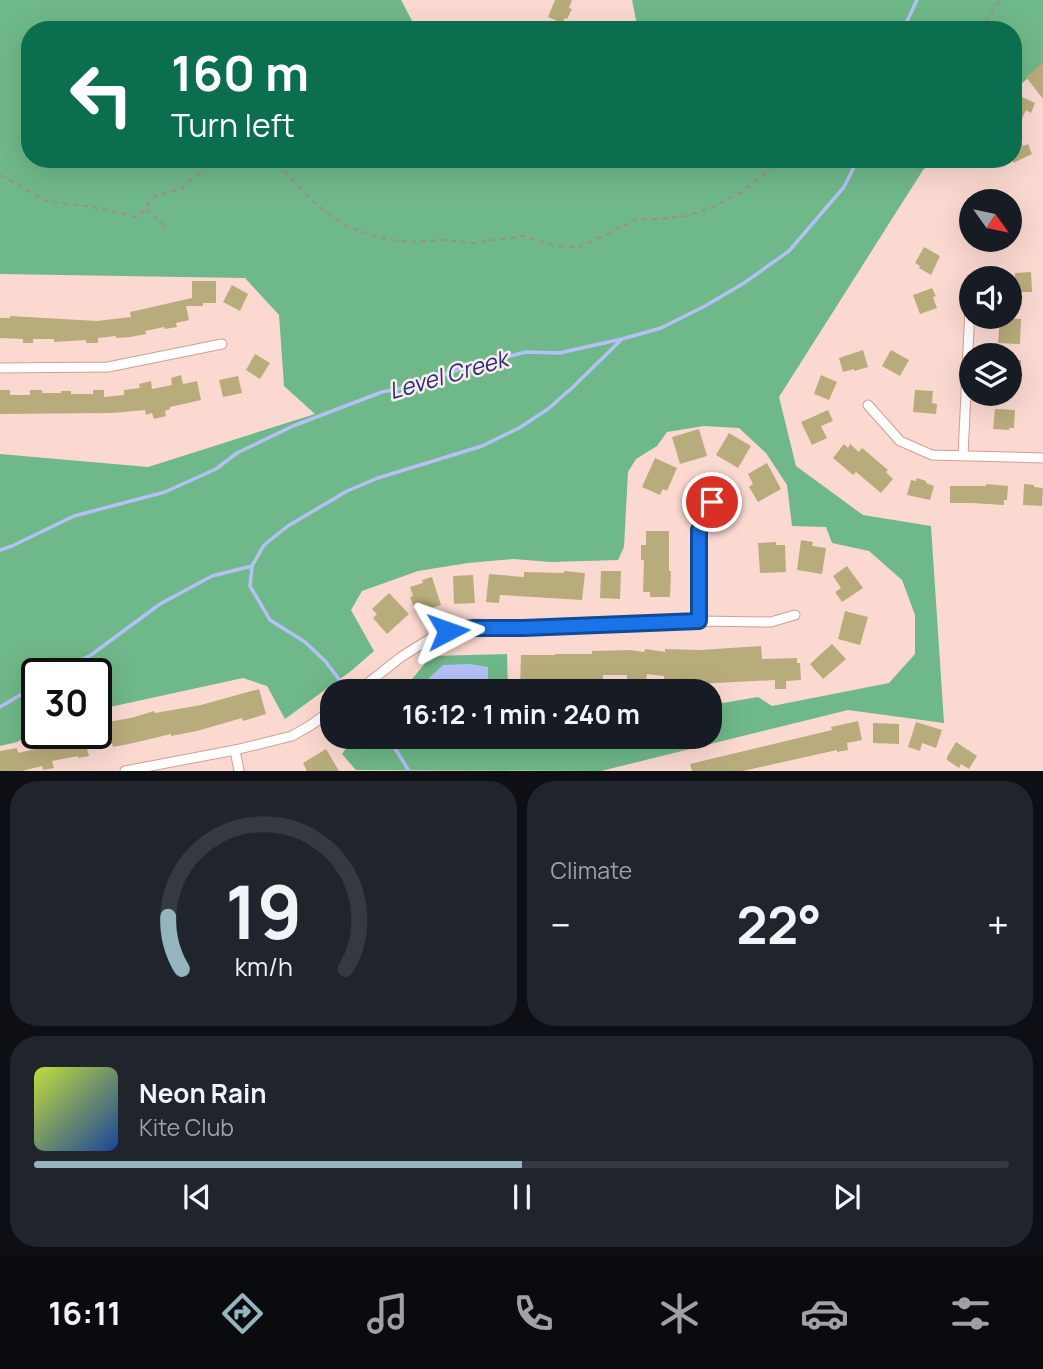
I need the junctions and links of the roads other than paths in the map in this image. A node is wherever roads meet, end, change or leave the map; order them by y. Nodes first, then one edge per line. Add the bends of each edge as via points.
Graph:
1 (969, 329) edge
2 (222, 344) dead end
3 (0, 368) edge
4 (868, 405) dead end
5 (964, 456) junction
6 (1043, 458) edge
7 (712, 502) dead end
8 (796, 615) dead end
9 (699, 621) junction
10 (373, 679) edge
11 (320, 719) edge
12 (235, 750) junction
13 (125, 771) edge
14 (239, 771) edge

1 - 5 street
2 - 3 street via 108,367
4 - 5 street via 900,441 932,455
5 - 6 street
7 - 9 street via 699,530
8 - 9 street via 771,622
9 - 10 street via 448,631
11 - 12 street via 292,736
12 - 13 street
12 - 14 street

